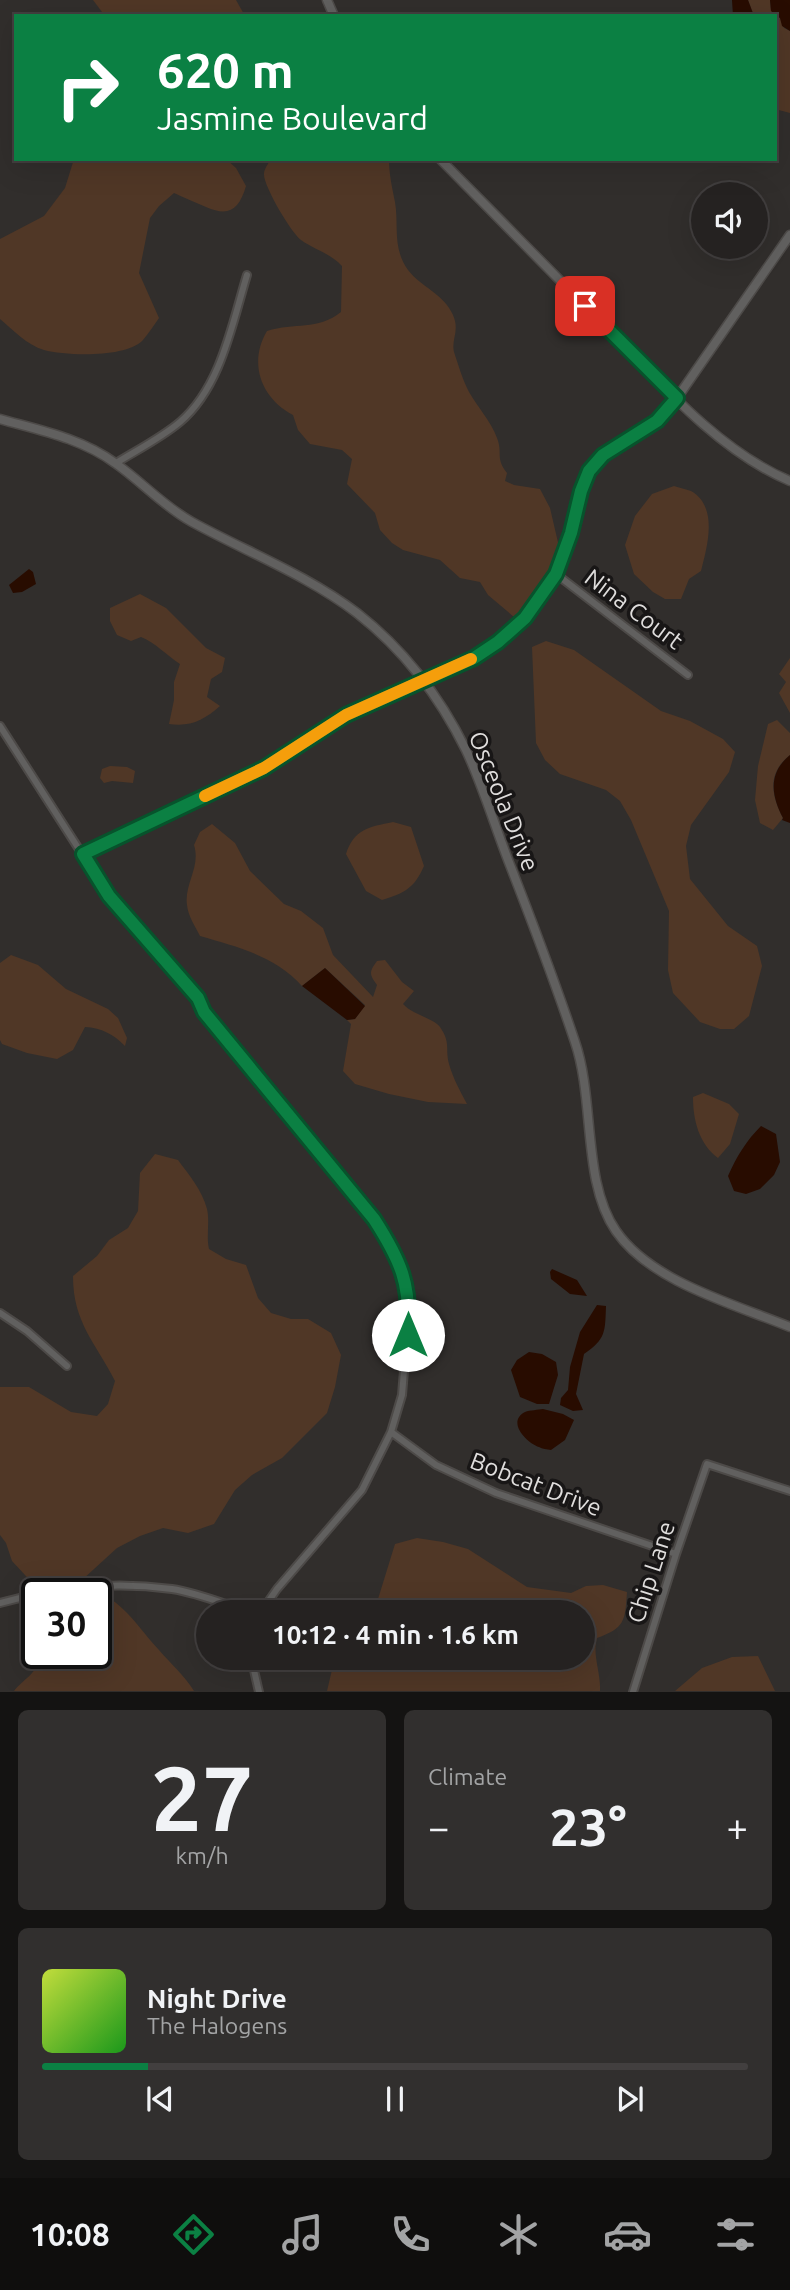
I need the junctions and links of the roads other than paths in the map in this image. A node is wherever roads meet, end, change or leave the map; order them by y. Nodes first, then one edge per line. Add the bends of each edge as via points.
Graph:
1 (442, 161) edge
2 (790, 235) edge
3 (247, 275) dead end
4 (677, 398) junction
5 (0, 419) edge
6 (116, 463) junction
7 (790, 481) edge
8 (556, 574) junction
9 (688, 675) dead end
10 (423, 679) junction
11 (0, 726) edge
12 (83, 854) junction
13 (0, 1313) edge
14 (790, 1327) edge
15 (67, 1366) dead end
16 (391, 1432) junction
17 (790, 1491) edge
18 (676, 1554) junction
19 (208, 1600) edge
20 (269, 1600) edge
21 (0, 1602) edge
22 (254, 1670) edge
23 (259, 1692) edge
24 (633, 1692) edge

1 - 4 street
2 - 4 street
3 - 6 street via 214,377 181,421
4 - 7 street via 746,459
4 - 8 street via 657,421 603,455 589,471
5 - 6 street, Osceola Drive via 78,442
6 - 10 street, Osceola Drive via 188,520 323,590 357,613
8 - 9 street, Nina Court
8 - 10 street via 525,618 498,642 474,658
10 - 12 street via 346,715 264,768
10 - 14 street, Osceola Drive via 466,751 558,990 586,1087 594,1173 614,1229 652,1267 673,1279
11 - 12 street
12 - 16 street via 109,896 198,998 204,1012 374,1219 396,1253 409,1310 402,1395
13 - 15 street
16 - 18 street, Bobcat Drive via 436,1465 488,1489
16 - 20 street via 362,1490
17 - 18 street, Chip Lane via 707,1464
18 - 24 street, Chip Lane
19 - 21 street via 173,1590 101,1584
22 - 23 street

